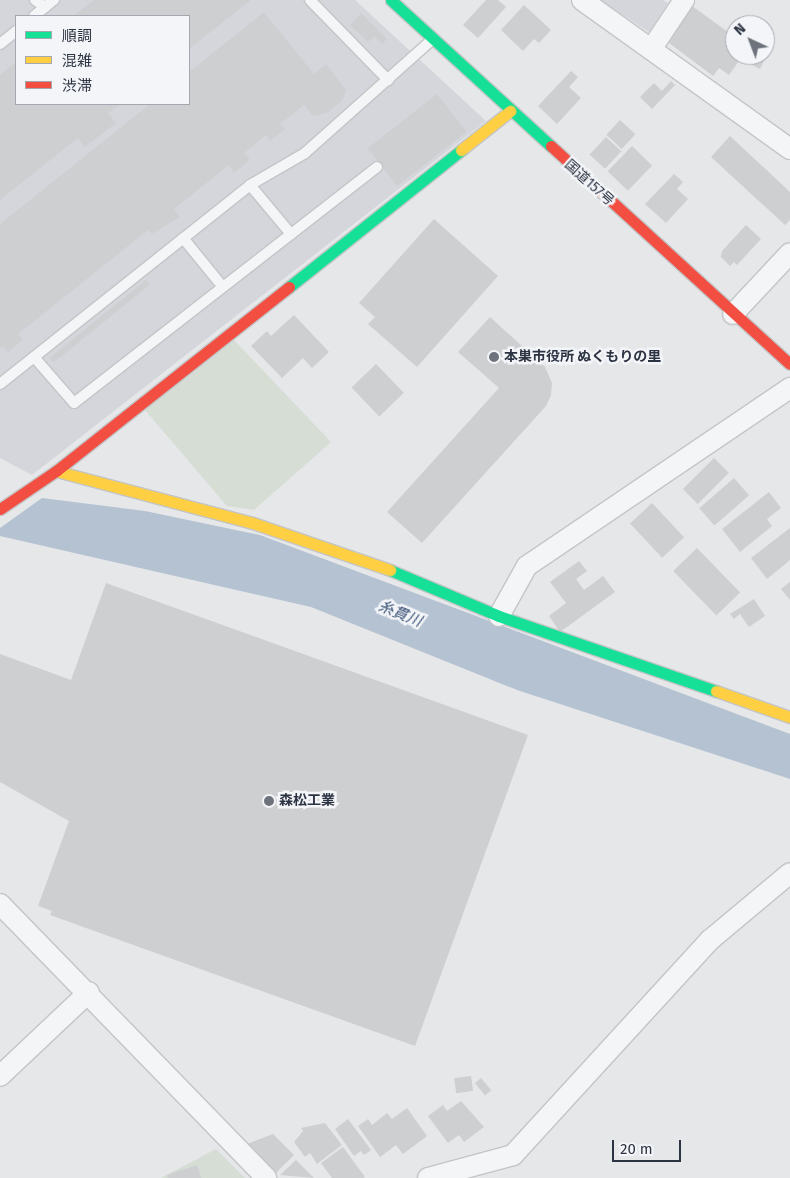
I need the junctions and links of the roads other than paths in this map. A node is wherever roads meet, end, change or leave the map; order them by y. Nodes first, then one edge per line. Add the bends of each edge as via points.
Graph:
1 (35, 0) edge
2 (54, 0) edge
3 (310, 0) edge
4 (391, 0) edge
5 (582, 0) edge
6 (684, 0) edge
7 (45, 7) junction
8 (35, 15) edge
9 (15, 32) edge
10 (435, 38) junction
11 (0, 44) edge
12 (652, 48) junction
13 (388, 80) junction
14 (510, 111) junction
15 (790, 148) edge
16 (377, 167) dead end
17 (250, 185) junction
18 (291, 234) junction
19 (183, 238) junction
20 (790, 253) edge
21 (224, 287) junction
22 (733, 314) junction
23 (34, 357) junction
24 (790, 364) edge
25 (0, 384) edge
26 (790, 388) edge
27 (56, 471) junction
28 (0, 509) edge
29 (499, 616) junction
30 (790, 717) edge
31 (790, 873) edge
32 (0, 904) edge
33 (89, 992) junction
34 (0, 1076) edge
35 (266, 1178) edge
36 (428, 1178) edge

1 - 7 lane
2 - 7 lane
3 - 13 lane
4 - 10 main road, 国道157号
5 - 12 street
6 - 12 street
7 - 8 lane
9 - 11 lane
10 - 13 lane
10 - 14 main road, 国道157号
12 - 15 street
13 - 17 lane via 305,153
14 - 22 main road, 国道157号
14 - 27 main road
16 - 18 lane
17 - 18 lane
17 - 19 lane
18 - 21 lane
19 - 21 lane
19 - 23 lane
20 - 22 street
21 - 23 lane via 74,403
22 - 24 main road, 国道157号
23 - 25 lane
26 - 29 street via 527,566
27 - 28 main road
27 - 29 main road via 253,523 368,561
29 - 30 main road
31 - 36 street via 710,940 513,1155
32 - 33 street
33 - 34 street
33 - 35 street

